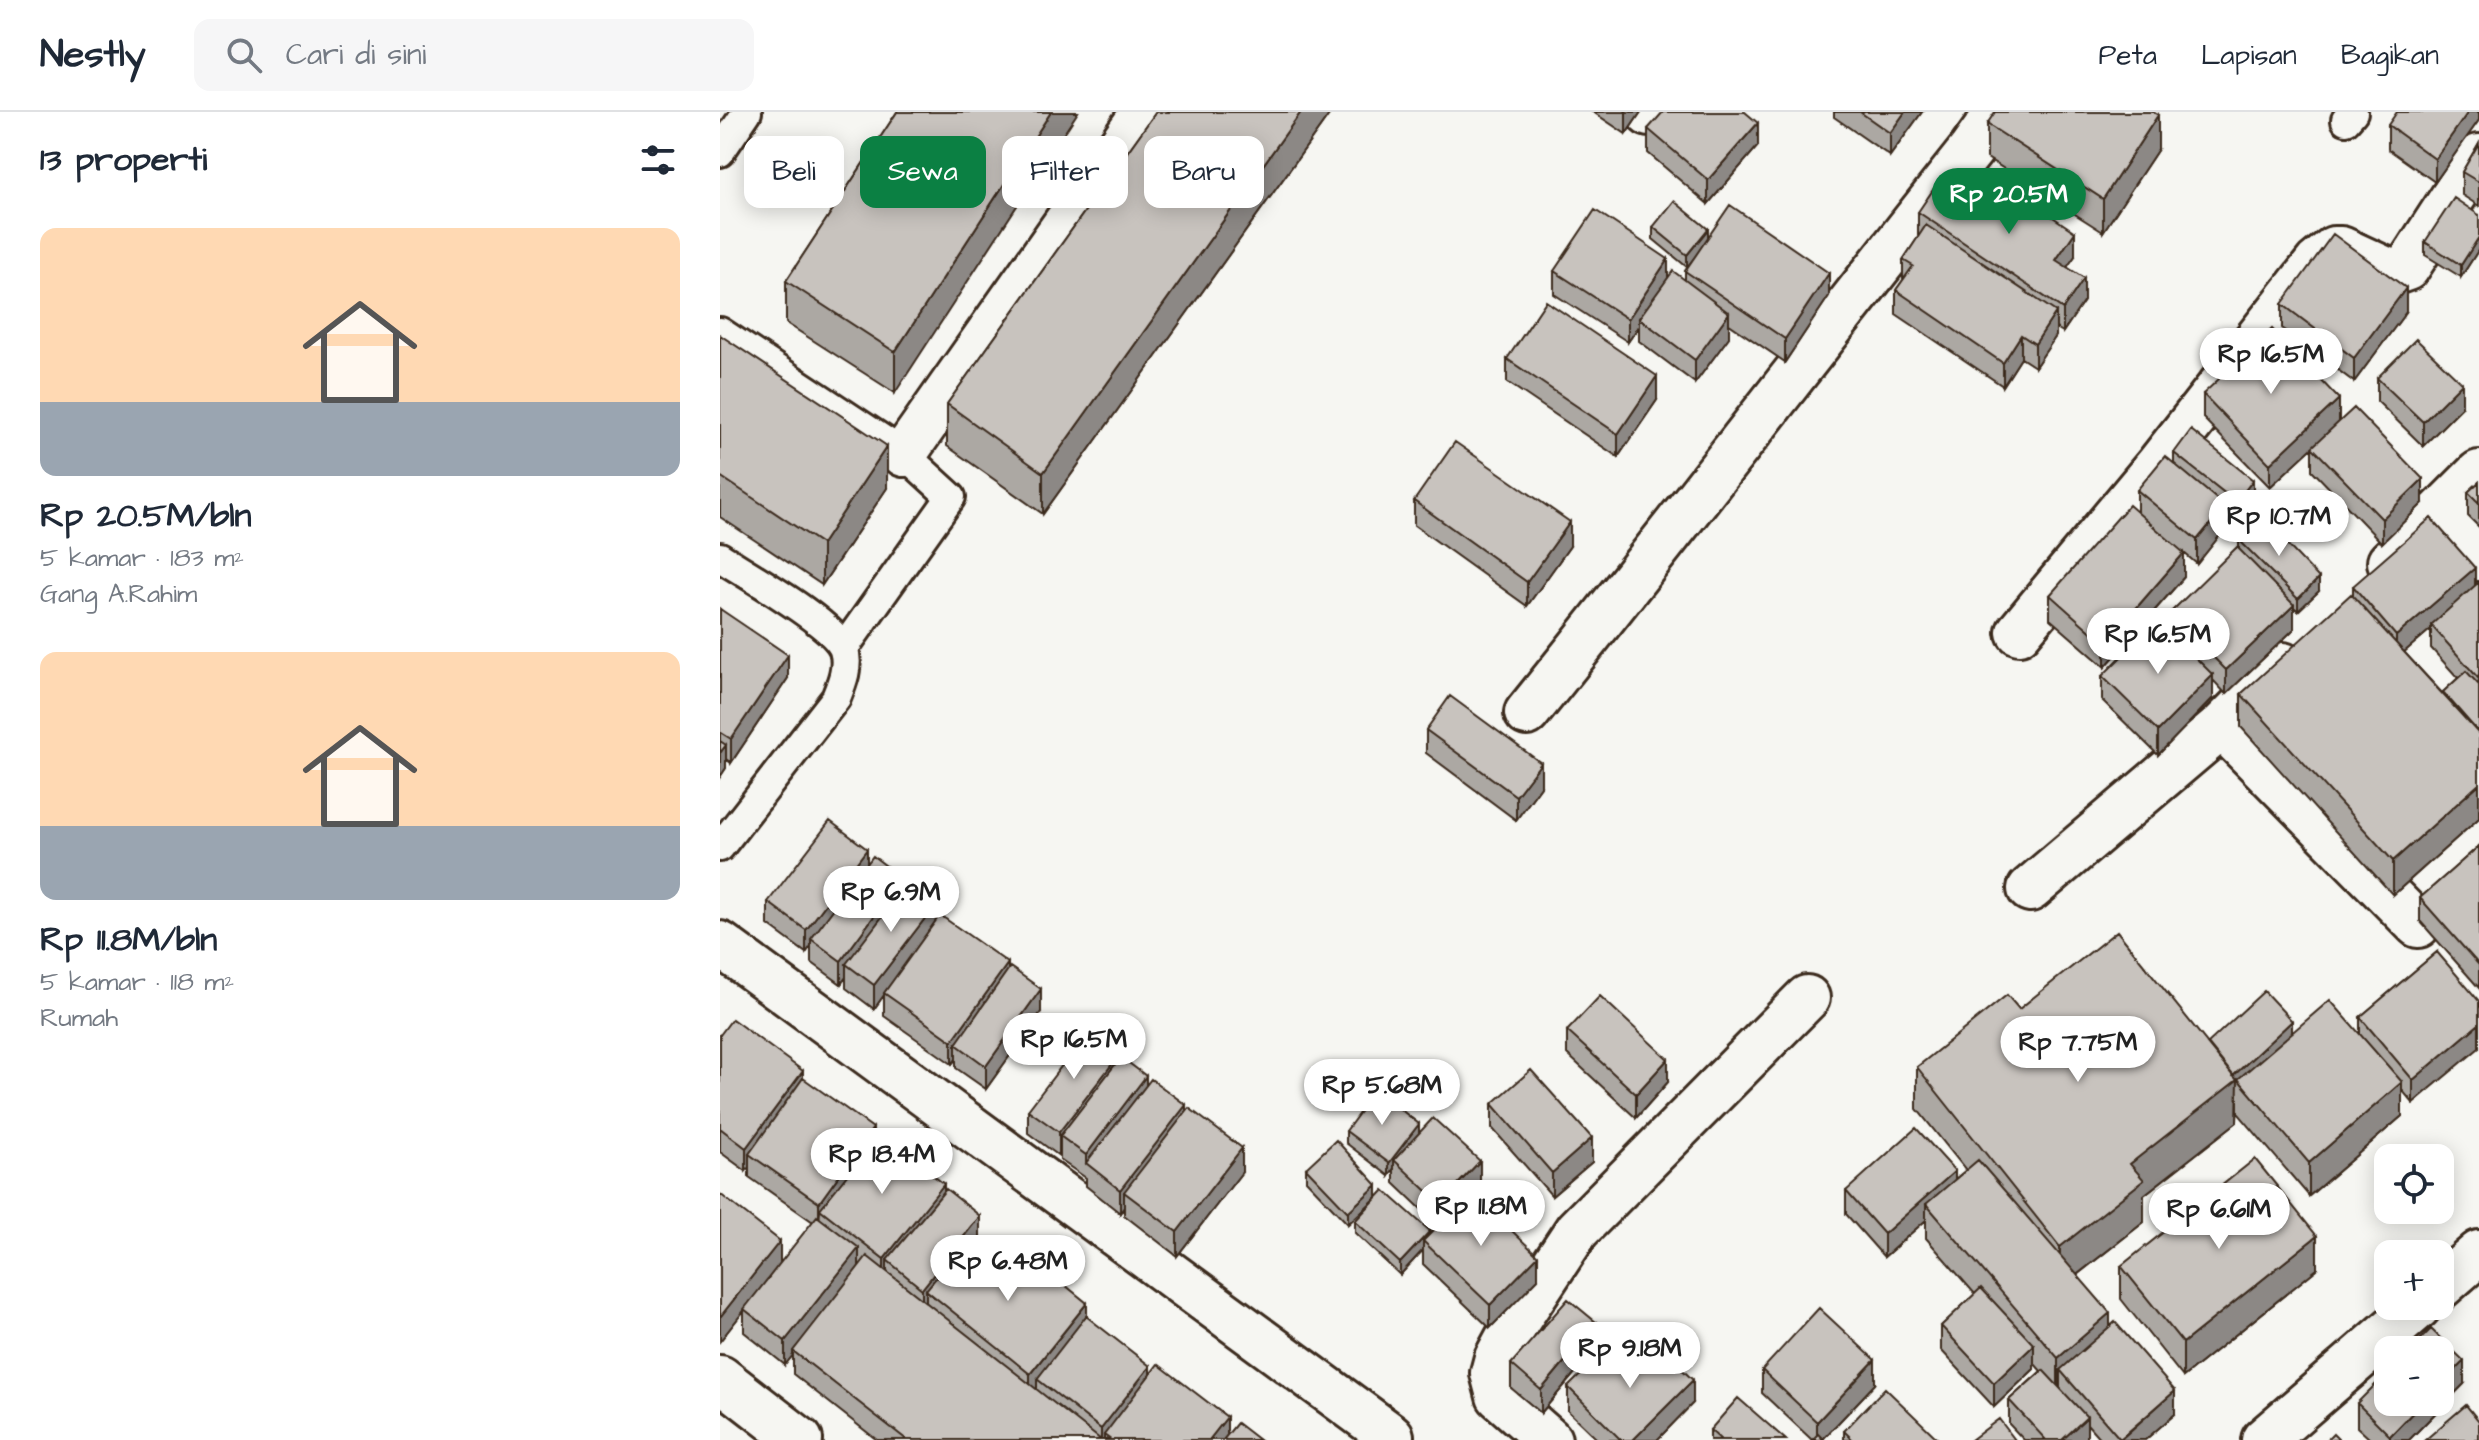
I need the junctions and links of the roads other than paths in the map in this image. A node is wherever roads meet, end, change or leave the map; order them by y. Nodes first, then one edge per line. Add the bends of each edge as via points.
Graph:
1 (747, 112) edge
2 (1144, 112) edge
3 (1998, 112) edge
4 (720, 152) edge
5 (2479, 157) edge
6 (720, 332) edge
7 (904, 454) junction
8 (2479, 473) edge
9 (2441, 512) junction
10 (720, 557) edge
11 (2479, 558) edge
12 (2364, 587) edge
13 (2019, 632) dead end
14 (2309, 640) edge
15 (844, 648) junction
16 (1527, 713) dead end
17 (2222, 726) junction
18 (720, 847) edge
19 (2030, 889) dead end
20 (2418, 925) dead end
21 (720, 944) edge
22 (1807, 998) dead end
23 (2479, 1253) edge
24 (2454, 1275) edge
25 (2403, 1320) edge
26 (720, 1378) edge
27 (800, 1440) edge
28 (1387, 1440) edge
29 (1549, 1440) edge
30 (2264, 1440) edge

1 - 4 lane
2 - 7 street
3 - 16 street
5 - 13 street via 2407,268 2393,273 2341,249 2317,263
6 - 7 lane
7 - 15 lane via 951,497
8 - 9 street
9 - 11 street
9 - 12 street
10 - 15 lane via 829,629
14 - 17 street
15 - 18 lane via 843,682 836,698
17 - 19 street
17 - 20 street
21 - 28 street via 1391,1436
22 - 29 street via 1577,1230 1517,1321 1493,1373 1499,1396
23 - 24 street
25 - 30 street
26 - 27 street

